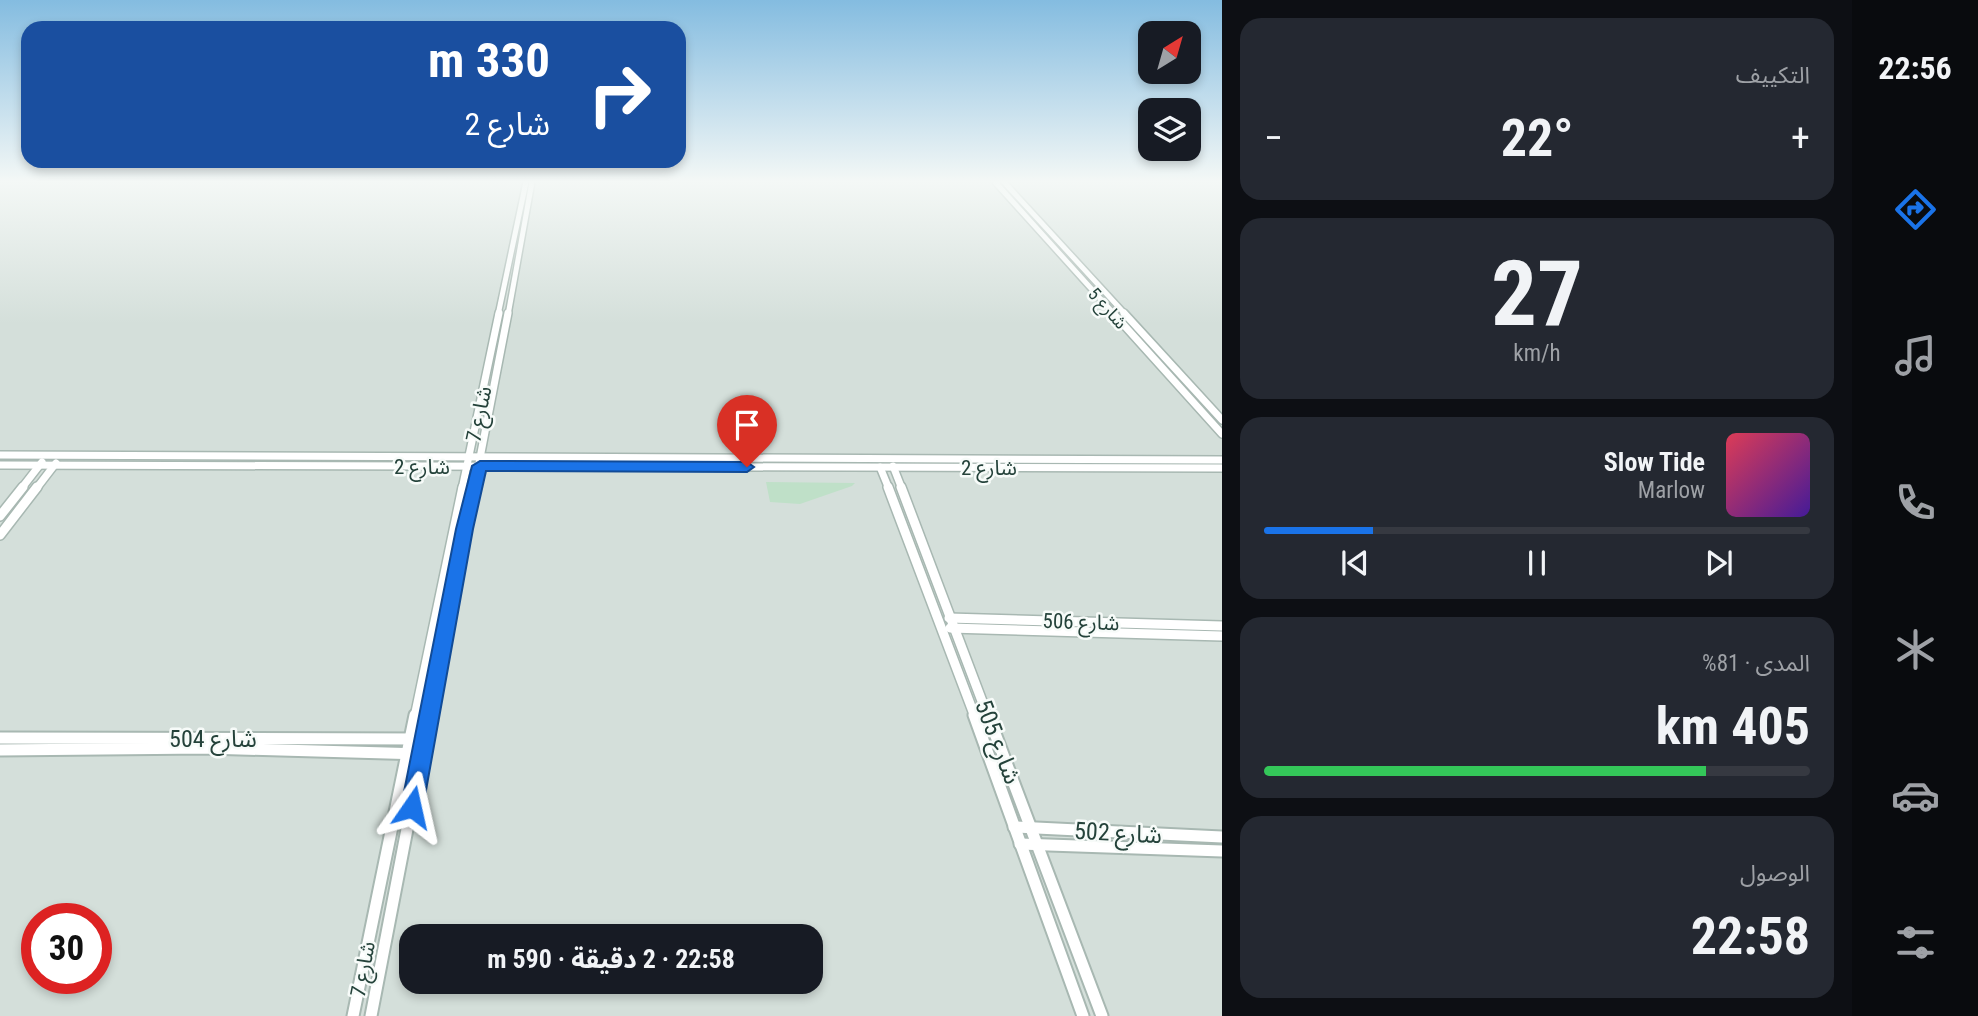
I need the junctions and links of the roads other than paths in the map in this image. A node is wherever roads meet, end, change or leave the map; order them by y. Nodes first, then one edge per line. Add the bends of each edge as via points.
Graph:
1 (516, 229) edge
2 (524, 229) edge
3 (1038, 229) edge
4 (1047, 229) edge
5 (1222, 420) edge
6 (1222, 434) edge
7 (0, 455) edge
8 (50, 455) junction
9 (63, 456) junction
10 (173, 456) junction
11 (1222, 460) edge
12 (481, 461) junction
13 (469, 462) junction
14 (892, 463) junction
15 (0, 465) edge
16 (40, 465) junction
17 (54, 465) junction
18 (165, 467) junction
19 (880, 467) junction
20 (1222, 468) edge
21 (0, 516) edge
22 (0, 535) edge
23 (947, 623) junction
24 (1222, 626) edge
25 (1222, 636) edge
26 (0, 738) edge
27 (425, 739) junction
28 (409, 740) junction
29 (320, 744) junction
30 (96, 745) junction
31 (0, 750) edge
32 (406, 752) junction
33 (422, 754) junction
34 (1014, 827) junction
35 (1030, 827) junction
36 (1222, 837) edge
37 (1020, 844) junction
38 (1037, 845) junction
39 (1222, 851) edge
40 (353, 1016) edge
41 (371, 1016) edge
42 (1083, 1016) edge
43 (1102, 1016) edge

1 - 13 street, شارع 7
2 - 12 street, شارع 7
3 - 6 street, شارع 5
4 - 5 street, شارع 5
7 - 8 street, شارع 2
8 - 9 street, شارع 2
8 - 16 street
9 - 10 street, شارع 2
9 - 17 street
10 - 13 street, شارع 2
10 - 18 street
11 - 14 street, شارع 2
12 - 13 street, شارع 2
12 - 14 street, شارع 2
12 - 19 street, شارع 2
12 - 27 street, شارع 7
13 - 18 street, شارع 2
13 - 28 street, شارع 7
14 - 19 street, شارع 2
14 - 20 street, شارع 2
14 - 23 street, شارع 505
15 - 16 street, شارع 2
16 - 17 street, شارع 2
16 - 21 street
17 - 18 street, شارع 2
17 - 22 street
19 - 23 street, شارع 505
23 - 24 street, شارع 506
23 - 25 street, شارع 506
23 - 34 street, شارع 505
23 - 35 street, شارع 505
26 - 30 street, شارع 504
27 - 28 street, شارع 504
27 - 33 street, شارع 7
28 - 29 street, شارع 504
28 - 32 street, شارع 7
29 - 30 street, شارع 504
29 - 32 street, شارع 504
30 - 31 street, شارع 504
32 - 33 street, شارع 504
32 - 40 street, شارع 7
33 - 41 street, شارع 7
34 - 35 street, شارع 502
34 - 37 street, شارع 505
35 - 36 street, شارع 502
35 - 38 street, شارع 505
37 - 38 street, شارع 502
37 - 42 street, شارع 505
38 - 39 street, شارع 502
38 - 43 street, شارع 505

